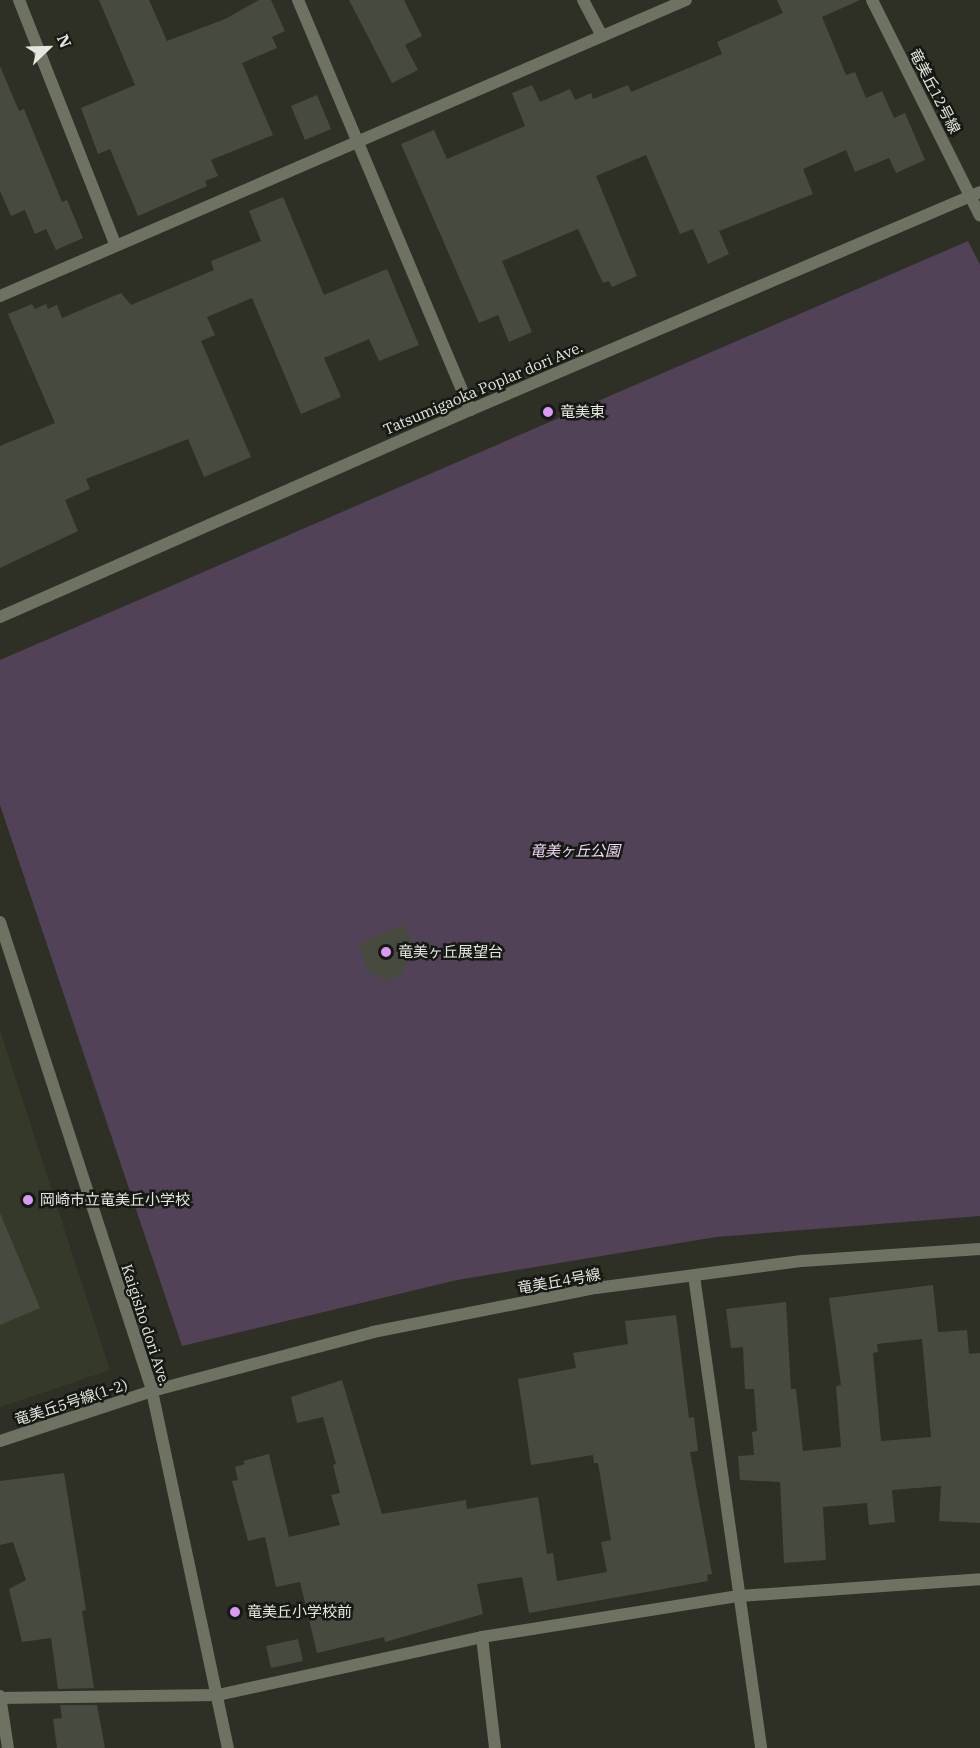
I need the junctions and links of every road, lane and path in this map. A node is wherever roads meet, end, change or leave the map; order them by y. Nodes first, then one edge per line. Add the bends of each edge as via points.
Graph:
1 (19, 0) edge
2 (298, 0) edge
3 (583, 0) edge
4 (686, 0) edge
5 (872, 0) edge
6 (602, 36) junction
7 (358, 140) junction
8 (975, 194) edge
9 (980, 216) edge
10 (116, 246) junction
11 (0, 296) edge
12 (470, 410) junction
13 (0, 618) edge
14 (0, 922) edge
15 (980, 1249) edge
16 (694, 1276) junction
17 (152, 1391) junction
18 (0, 1441) edge
19 (980, 1579) edge
20 (739, 1596) junction
21 (482, 1637) junction
22 (218, 1695) junction
23 (0, 1697) edge
24 (8, 1748) edge
25 (228, 1748) edge
26 (495, 1748) edge
27 (761, 1748) edge

1 - 10 street
2 - 7 street
3 - 6 street
4 - 6 street
5 - 8 street, 竜美丘12号線
6 - 7 street
7 - 10 street
7 - 12 street
8 - 9 street, 竜美丘12号線
8 - 12 street, Tatsumigaoka Poplar dori Ave.
10 - 11 street
12 - 13 street, Tatsumigaoka Poplar dori Ave.
14 - 17 street, Kaigisho dori Ave.
15 - 16 street, 竜美丘4号線 via 802,1261
16 - 17 street, 竜美丘4号線 via 596,1288 373,1332
16 - 20 street
17 - 18 street, 竜美丘5号線(1-2)
17 - 22 street, Kaigisho dori Ave.
19 - 20 street
20 - 21 street
20 - 27 street
21 - 22 street
21 - 26 street
22 - 23 street
22 - 25 street, Kaigisho dori Ave.
23 - 24 street

